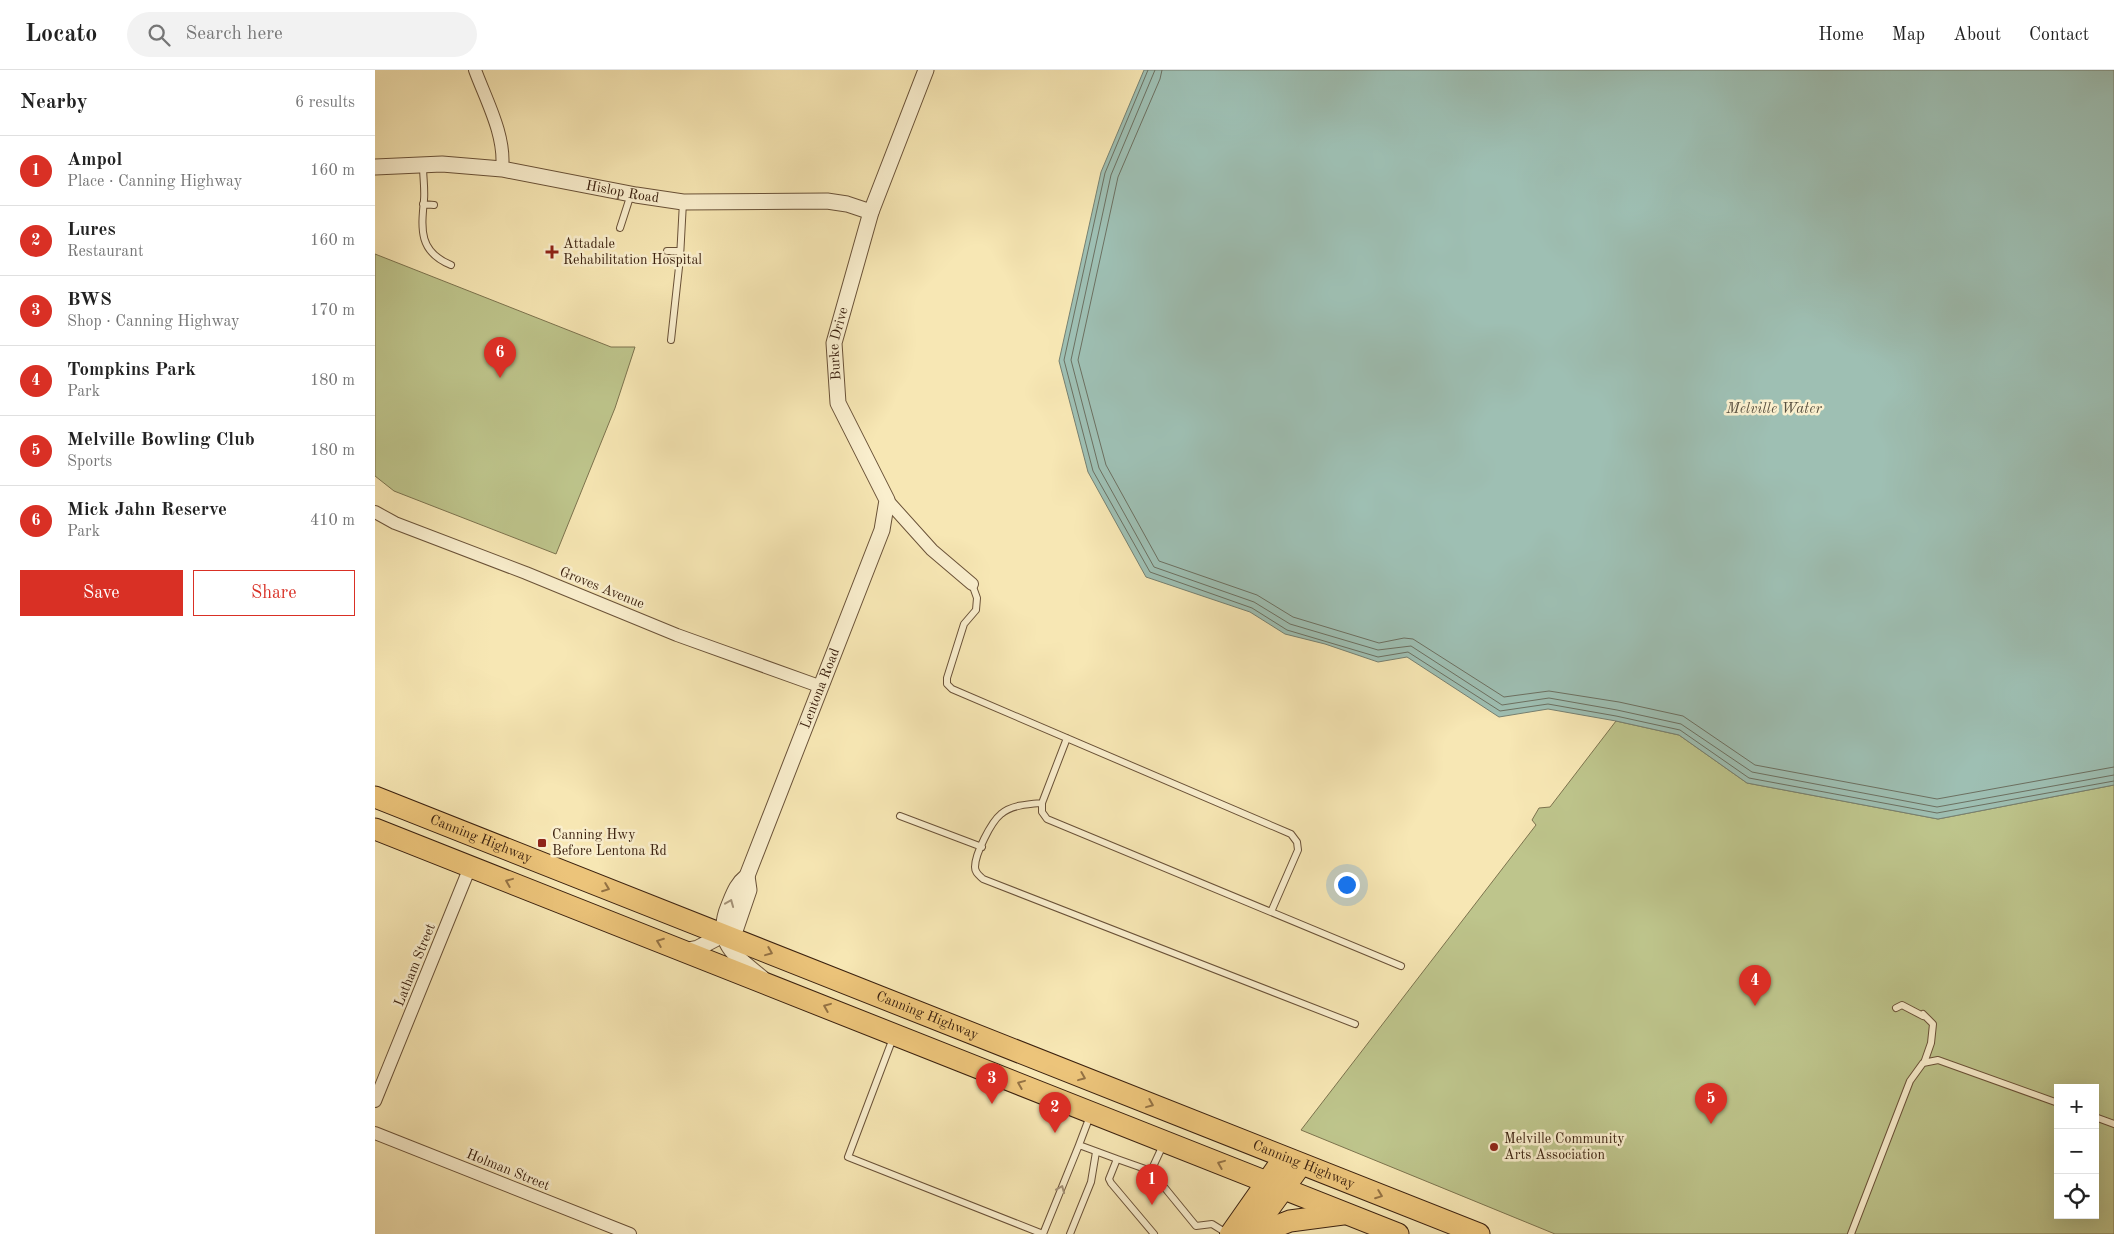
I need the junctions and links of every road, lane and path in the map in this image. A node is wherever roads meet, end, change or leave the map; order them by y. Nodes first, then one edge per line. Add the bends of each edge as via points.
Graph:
1 (475, 70) edge
2 (926, 70) edge
3 (423, 164) junction
4 (375, 167) edge
5 (502, 169) junction
6 (631, 194) junction
7 (683, 202) junction
8 (423, 204) junction
9 (434, 206) dead end
10 (871, 212) junction
11 (620, 228) dead end
12 (667, 251) dead end
13 (680, 251) junction
14 (451, 265) dead end
15 (671, 340) dead end
16 (887, 500) junction
17 (375, 512) edge
18 (972, 584) joint
19 (819, 686) junction
20 (1067, 738) junction
21 (375, 797) edge
22 (1042, 803) junction
23 (900, 816) dead end
24 (375, 829) edge
25 (982, 847) junction
26 (470, 867) junction
27 (1271, 912) junction
28 (723, 934) junction
29 (684, 951) junction
30 (1401, 966) dead end
31 (771, 985) junction
32 (1896, 1008) dead end
33 (1355, 1024) dead end
34 (895, 1035) junction
35 (1924, 1063) junction
36 (375, 1101) edge
37 (2054, 1102) edge
38 (1091, 1112) junction
39 (2099, 1118) edge
40 (2114, 1124) edge
41 (375, 1133) edge
42 (1165, 1142) junction
43 (1079, 1145) junction
44 (1096, 1152) junction
45 (1117, 1159) junction
46 (1293, 1160) junction
47 (1151, 1172) junction
48 (1275, 1186) junction
49 (1346, 1214) junction
50 (629, 1234) edge
51 (1043, 1234) edge
52 (1070, 1234) edge
53 (1153, 1234) edge
54 (1229, 1234) edge
55 (1251, 1234) edge
56 (1256, 1234) edge
57 (1397, 1234) edge
58 (1479, 1234) edge
59 (1851, 1234) edge

1 - 5 street via 498,134
2 - 10 street, Burke Drive
3 - 4 street, Hislop Road
3 - 5 street, Hislop Road
3 - 8 lane
5 - 6 street, Hislop Road
6 - 7 street, Hislop Road
6 - 11 lane
7 - 10 street, Hislop Road via 827,201
7 - 13 lane
8 - 9 lane
8 - 14 lane via 423,236 428,250 437,260
10 - 16 street, Burke Drive via 834,343 838,403
12 - 13 lane
13 - 15 lane
16 - 18 street, Burke Drive via 932,550
16 - 19 street, Lentona Road via 882,530
17 - 19 street, Groves Avenue via 395,523 677,636
18 - 20 lane via 977,598 976,610 965,624 947,684 952,689
19 - 28 street, Lentona Road via 747,876 749,890 736,928
20 - 22 lane
20 - 27 lane via 1291,834 1298,850
21 -> 28 highway, Canning Highway
22 - 25 lane via 1020,805 1001,813 990,826
22 - 27 lane via 1042,812 1047,819
23 - 25 lane
24 - 26 highway
25 - 33 lane via 975,865 976,873 983,879
29 -> 26 highway
26 - 36 street, Latham Street
27 - 30 lane
28 - 29 street, Lentona Road
28 - 31 street via 732,952
28 -> 46 highway, Canning Highway
29 - 31 highway
34 -> 31 highway
32 - 35 lane via 1902,1005 1933,1024
38 -> 34 highway
34 - 51 lane via 849,1157
35 - 37 lane via 1938,1060
35 - 59 lane via 1910,1081
38 - 42 highway
38 - 43 lane
39 - 40 lane
41 - 50 street, Holman Street
42 - 47 lane
48 -> 42 highway
43 - 44 lane
51 -> 43 lane
44 - 45 lane
44 - 52 lane via 1091,1182
45 - 47 lane
45 - 53 lane via 1109,1179
46 - 48 main road
46 -> 58 highway, Canning Highway
47 - 54 lane via 1196,1226 1212,1224
48 - 49 highway
48 - 54 main road
48 - 55 main road
49 - 56 highway via 1290,1221
49 - 57 highway

